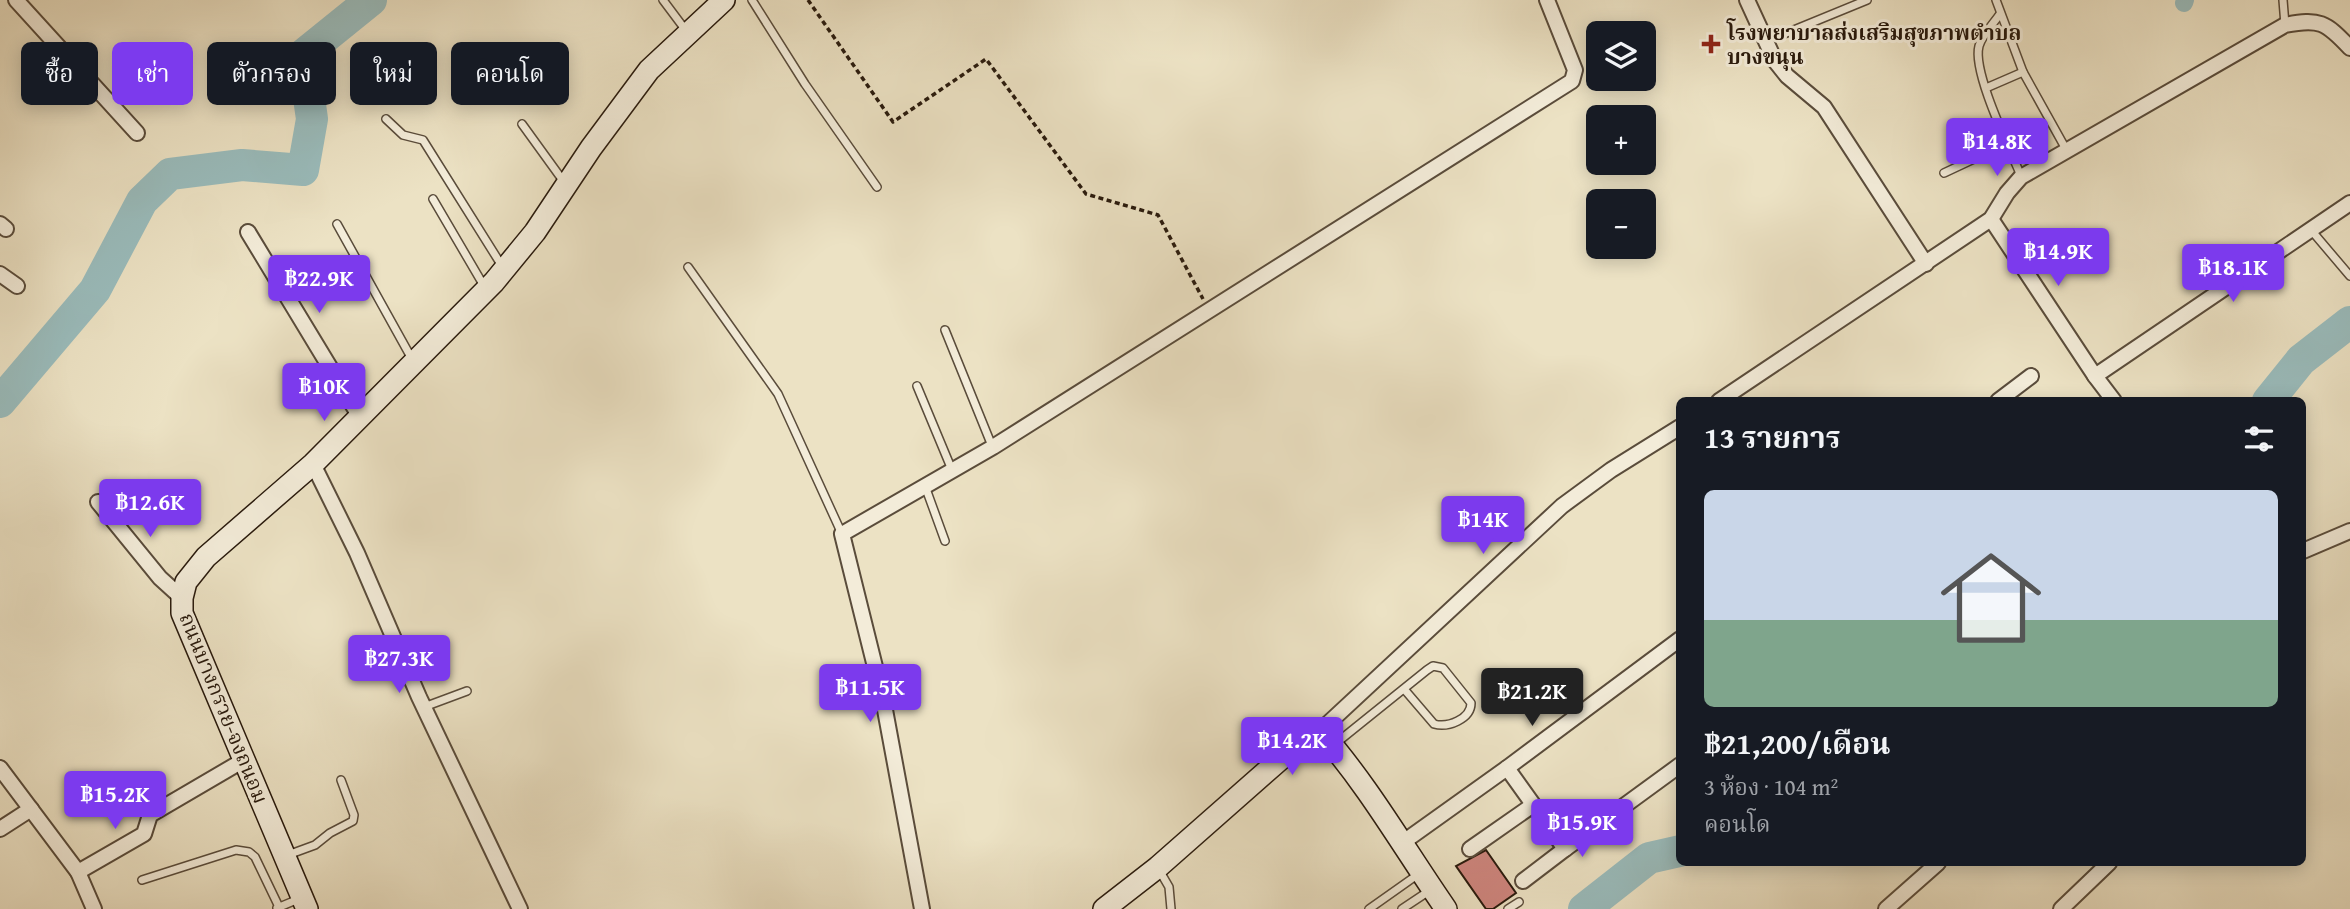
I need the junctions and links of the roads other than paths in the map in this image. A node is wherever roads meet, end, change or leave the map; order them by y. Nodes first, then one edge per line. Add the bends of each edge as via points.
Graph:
1 (16, 0) edge
2 (663, 0) edge
3 (724, 0) edge
4 (752, 0) edge
5 (1547, 0) edge
6 (1747, 0) edge
7 (1867, 0) edge
8 (1996, 0) edge
9 (2283, 0) edge
10 (2000, 13) junction
11 (2285, 25) junction
12 (688, 33) junction
13 (1779, 36) dead end
14 (2350, 48) edge
15 (2023, 72) junction
16 (1986, 88) junction
17 (386, 119) dead end
18 (522, 124) dead end
19 (137, 133) dead end
20 (2008, 143) junction
21 (2067, 152) junction
22 (1944, 173) dead end
23 (2021, 177) junction
24 (566, 185) junction
25 (877, 187) dead end
26 (433, 199) dead end
27 (2350, 203) edge
28 (1991, 219) junction
29 (337, 224) dead end
30 (2311, 230) junction
31 (248, 232) dead end
32 (1926, 264) junction
33 (688, 267) dead end
34 (504, 270) junction
35 (0, 274) edge
36 (2350, 276) edge
37 (16, 286) dead end
38 (486, 290) junction
39 (945, 330) dead end
40 (414, 362) junction
41 (2031, 376) dead end
42 (2095, 376) junction
43 (916, 386) dead end
44 (1725, 397) edge
45 (2003, 397) edge
46 (2111, 397) edge
47 (360, 416) junction
48 (1676, 429) edge
49 (993, 447) junction
50 (313, 464) junction
51 (952, 470) junction
52 (925, 486) junction
53 (98, 502) dead end
54 (2350, 531) edge
55 (842, 534) junction
56 (945, 541) dead end
57 (2306, 550) edge
58 (182, 598) junction
59 (1676, 642) edge
60 (1404, 689) junction
61 (467, 691) dead end
62 (424, 707) junction
63 (1327, 738) junction
64 (244, 760) junction
65 (0, 768) edge
66 (1507, 768) junction
67 (1676, 768) edge
68 (341, 780) dead end
69 (1534, 805) junction
70 (31, 809) junction
71 (0, 829) edge
72 (1402, 843) junction
73 (1471, 849) dead end
74 (1565, 849) junction
75 (285, 856) junction
76 (1935, 866) edge
77 (2106, 866) edge
78 (1158, 867) junction
79 (78, 872) junction
80 (142, 880) dead end
81 (1427, 881) junction
82 (1523, 881) dead end
83 (1518, 902) dead end
84 (304, 903) edge
85 (277, 908) edge
86 (94, 909) edge
87 (520, 909) edge
88 (922, 909) edge
89 (1104, 909) edge
90 (1171, 909) edge
91 (1369, 909) edge
92 (1402, 909) edge
93 (1446, 909) edge
94 (1508, 909) edge
95 (1886, 909) edge
96 (2061, 909) edge

1 - 19 street
2 - 12 lane
3 - 12 street, ถนนบางกรวย-จงถนอม
4 - 25 lane
5 - 49 street via 1575,70 1572,81
6 - 32 street via 1774,61 1824,107
7 - 13 lane
8 - 10 lane
9 - 11 lane
10 - 15 lane
10 - 16 lane via 1979,43 1977,58
11 - 14 street via 2309,20 2328,27
11 - 21 street
12 - 24 street, ถนนบางกรวย-จงถนอม via 635,87
15 - 16 lane
15 - 21 lane
16 - 20 lane
17 - 34 lane via 403,135 423,140
18 - 24 lane
20 - 22 lane
20 - 23 lane
21 - 23 street
23 - 28 street
24 - 34 street, ถนนบางกรวย-จงถนอม
26 - 38 lane
27 - 30 street
28 - 32 street
28 - 42 street
29 - 40 lane
30 - 36 lane
30 - 42 street
31 - 47 street
32 - 44 street
33 - 55 lane via 778,394
34 - 38 street, ถนนบางกรวย-จงถนอม
35 - 37 street
38 - 40 street, ถนนบางกรวย-จงถนอม
39 - 49 lane
40 - 47 street, ถนนบางกรวย-จงถนอม
41 - 45 street
42 - 46 street
43 - 51 lane
47 - 50 street, ถนนบางกรวย-จงถนอม
48 - 63 street via 1562,506
49 - 51 street
50 - 58 street, ถนนบางกรวย-จงถนอม via 206,557 186,582
50 - 62 street
51 - 52 street
52 - 55 street
52 - 56 lane
53 - 58 street
54 - 57 street
55 - 88 street via 883,699
58 - 64 street, ถนนบางกรวย-จงถนอม via 182,613
59 - 66 street
60 - 60 lane via 1433,666 1443,668 1471,709 1445,727 1439,726
60 - 63 lane
61 - 62 lane
62 - 87 street
63 - 72 street
63 - 78 street via 1284,756
64 - 75 street, ถนนบางกรวย-จงถนอม
64 - 79 street via 150,815 144,834
65 - 70 street
66 - 69 street
66 - 72 street
67 - 74 street
68 - 75 lane via 353,821 315,845
69 - 73 street
69 - 74 street
70 - 71 street
70 - 79 street
72 - 81 street
74 - 82 street
75 - 84 street, ถนนบางกรวย-จงถนอม
76 - 95 street
77 - 96 street
78 - 89 street
78 - 90 lane via 1169,887
79 - 86 street
80 - 85 lane via 244,850 255,857
81 - 91 lane
81 - 92 lane
81 - 93 street
83 - 94 lane
84 - 85 lane

